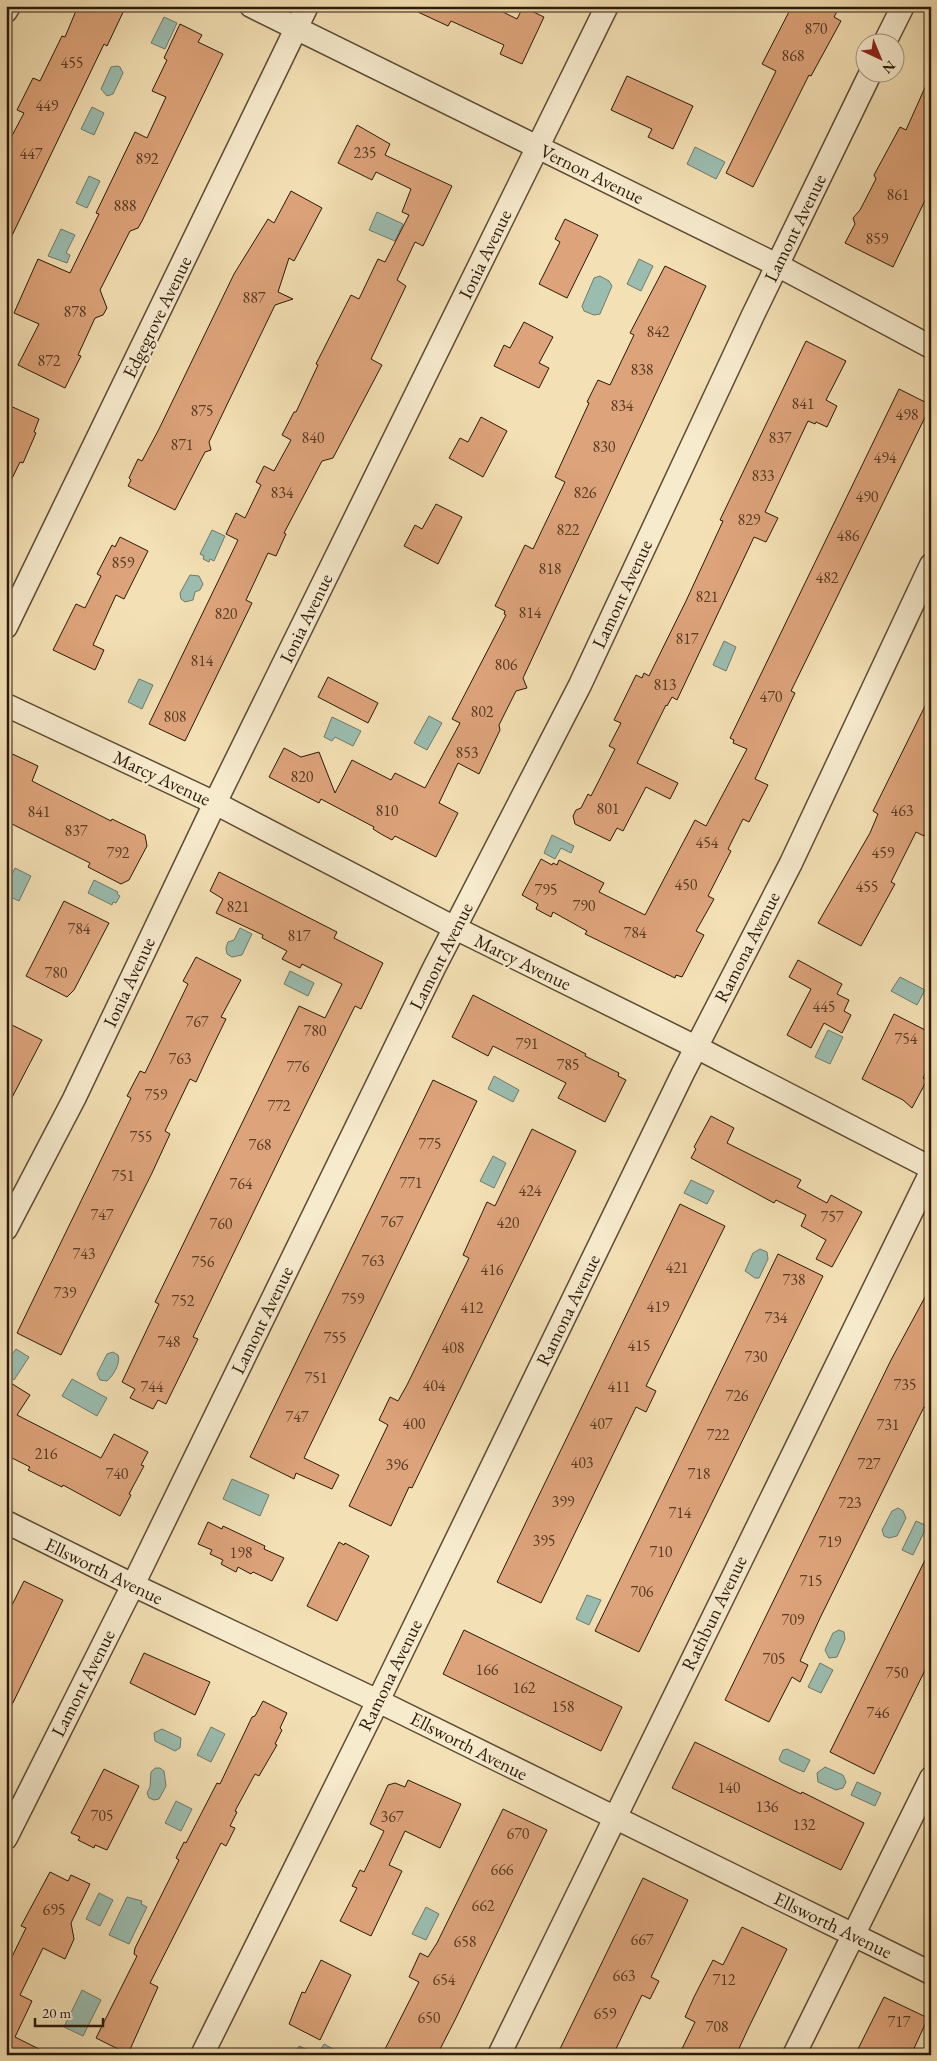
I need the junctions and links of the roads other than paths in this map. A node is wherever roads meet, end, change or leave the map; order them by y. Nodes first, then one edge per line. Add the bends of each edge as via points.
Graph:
1 (9, 6) edge
2 (251, 6) edge
3 (307, 6) edge
4 (607, 6) edge
5 (903, 6) edge
6 (6, 11) edge
7 (297, 28) junction
8 (890, 32) edge
9 (866, 82) edge
10 (538, 147) junction
11 (777, 265) junction
12 (931, 347) edge
13 (931, 565) edge
14 (6, 628) edge
15 (6, 705) edge
16 (215, 803) junction
17 (455, 928) junction
18 (696, 1047) junction
19 (931, 1168) edge
20 (931, 1172) edge
21 (6, 1229) edge
22 (6, 1522) edge
23 (133, 1585) junction
24 (378, 1701) junction
25 (931, 1778) edge
26 (613, 1818) junction
27 (6, 1838) edge
28 (853, 1935) junction
29 (931, 1973) edge
30 (202, 2055) edge
31 (499, 2055) edge
32 (794, 2055) edge

1 - 6 street
2 - 7 street, Vernon Avenue
3 - 7 street, Edgegrove Avenue
4 - 10 street, Ionia Avenue
5 - 8 street
7 - 10 street, Vernon Avenue
7 - 14 street, Edgegrove Avenue
9 - 11 street, Lamont Avenue
10 - 11 street, Vernon Avenue
10 - 16 street, Ionia Avenue
11 - 12 street, Vernon Avenue
11 - 17 street, Lamont Avenue via 580,685
13 - 18 street, Ramona Avenue via 791,862
15 - 16 street, Marcy Avenue
16 - 17 street, Marcy Avenue
16 - 21 street, Ionia Avenue via 74,1099
17 - 18 street, Marcy Avenue
17 - 23 street, Lamont Avenue
18 - 19 street, Marcy Avenue
18 - 24 street, Ramona Avenue
20 - 26 street, Rathbun Avenue
22 - 23 street, Ellsworth Avenue
23 - 24 street, Ellsworth Avenue
23 - 27 street, Lamont Avenue
24 - 26 street, Ellsworth Avenue
24 - 30 street, Ramona Avenue
25 - 28 street
26 - 28 street, Ellsworth Avenue
26 - 31 street, Rathbun Avenue
28 - 29 street, Ellsworth Avenue
28 - 32 street

